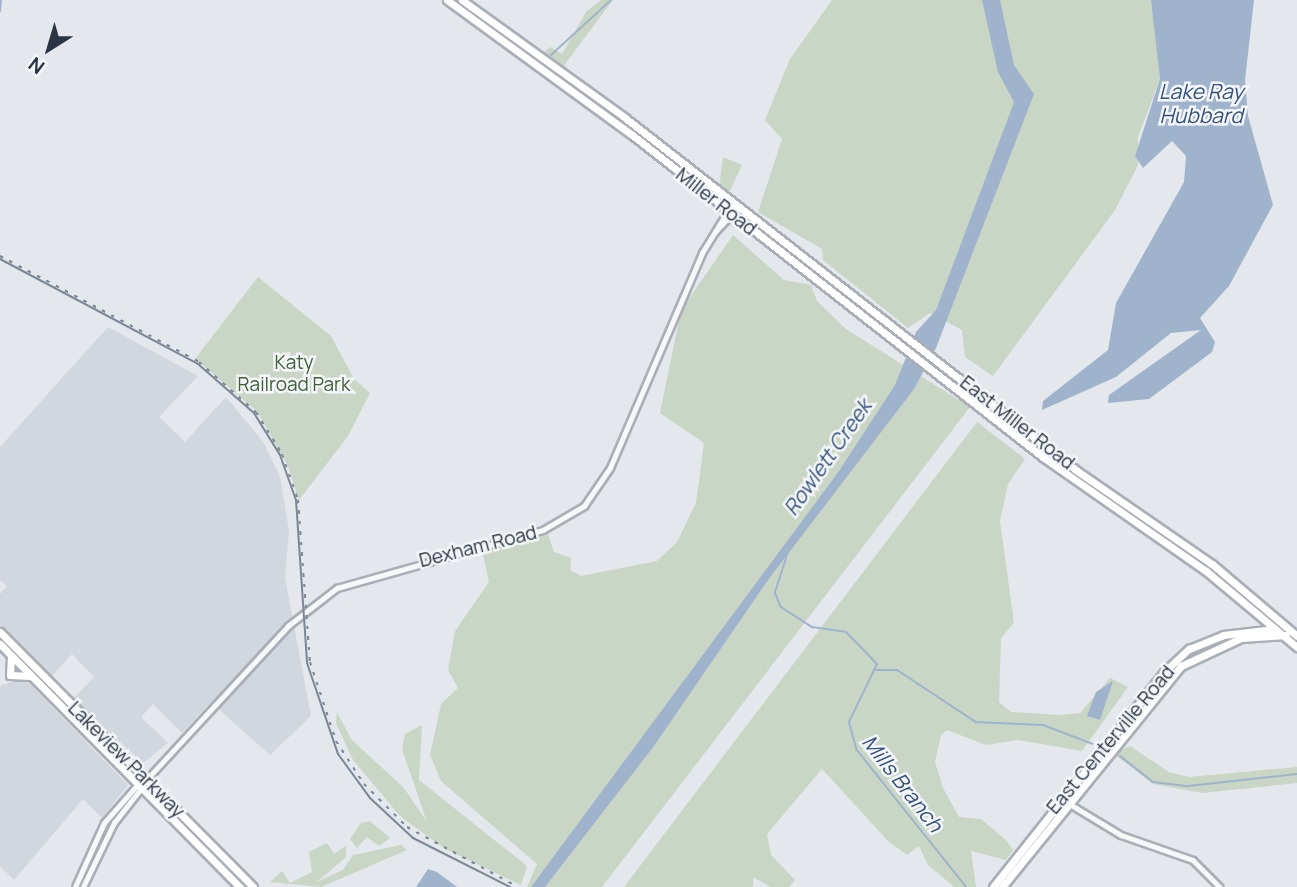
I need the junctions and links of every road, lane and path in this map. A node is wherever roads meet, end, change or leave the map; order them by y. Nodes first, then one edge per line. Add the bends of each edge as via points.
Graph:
1 (447, 0) edge
2 (463, 0) edge
3 (500, 33) junction
4 (732, 209) junction
5 (799, 259) junction
6 (982, 408) junction
7 (1009, 418) junction
8 (1039, 442) junction
9 (1033, 449) junction
10 (1199, 561) junction
11 (1249, 605) junction
12 (1276, 628) junction
13 (1251, 630) junction
14 (1285, 631) junction
15 (0, 632) edge
16 (1297, 633) edge
17 (0, 644) edge
18 (1297, 647) edge
19 (11, 656) junction
20 (31, 676) junction
21 (1152, 692) junction
22 (68, 707) junction
23 (146, 779) junction
24 (140, 786) junction
25 (1065, 800) junction
26 (75, 887) edge
27 (83, 887) edge
28 (240, 887) edge
29 (253, 887) edge
30 (993, 887) edge
31 (1002, 887) edge
32 (1220, 887) edge

1 - 3 main road, Miller Road
2 - 3 main road, Miller Road
3 - 4 main road, Miller Road
4 - 5 main road, East Miller Road
4 - 23 street, Dexham Road via 714,232 610,468 584,506 543,530 337,588 288,626
5 - 6 main road
5 - 7 main road, East Miller Road
6 - 7 main road
6 - 9 main road, East Miller Road
7 - 8 main road, East Miller Road
8 - 9 main road
8 - 10 main road, East Miller Road
9 - 10 main road, East Miller Road
10 - 11 main road, East Miller Road
10 - 14 main road, East Miller Road
11 - 12 main road, East Miller Road
11 - 13 main road via 1256,620
12 - 13 main road, East Centerville Road
12 - 14 main road, East Centerville Road
13 - 21 main road, East Centerville Road via 1189,649
14 - 16 main road, East Centerville Road
14 - 18 main road, East Miller Road
14 - 21 main road, East Centerville Road via 1203,650
15 - 22 main road, Lakeview Parkway
17 - 19 main road, Lakeview Parkway
19 - 20 main road, Lakeview Parkway
19 - 20 main road via 10,675
20 - 22 main road, Lakeview Parkway
21 - 25 main road, East Centerville Road
22 - 23 main road, Lakeview Parkway
22 - 24 main road, Lakeview Parkway
23 - 24 street, Dexham Road
23 - 29 main road, Lakeview Parkway
24 - 26 street, Dexham Road via 104,823
24 - 27 street, Dexham Road via 114,823
24 - 28 main road, Lakeview Parkway
25 - 30 main road, East Centerville Road
25 - 31 main road, East Centerville Road
25 - 32 street via 1121,835 1193,860

